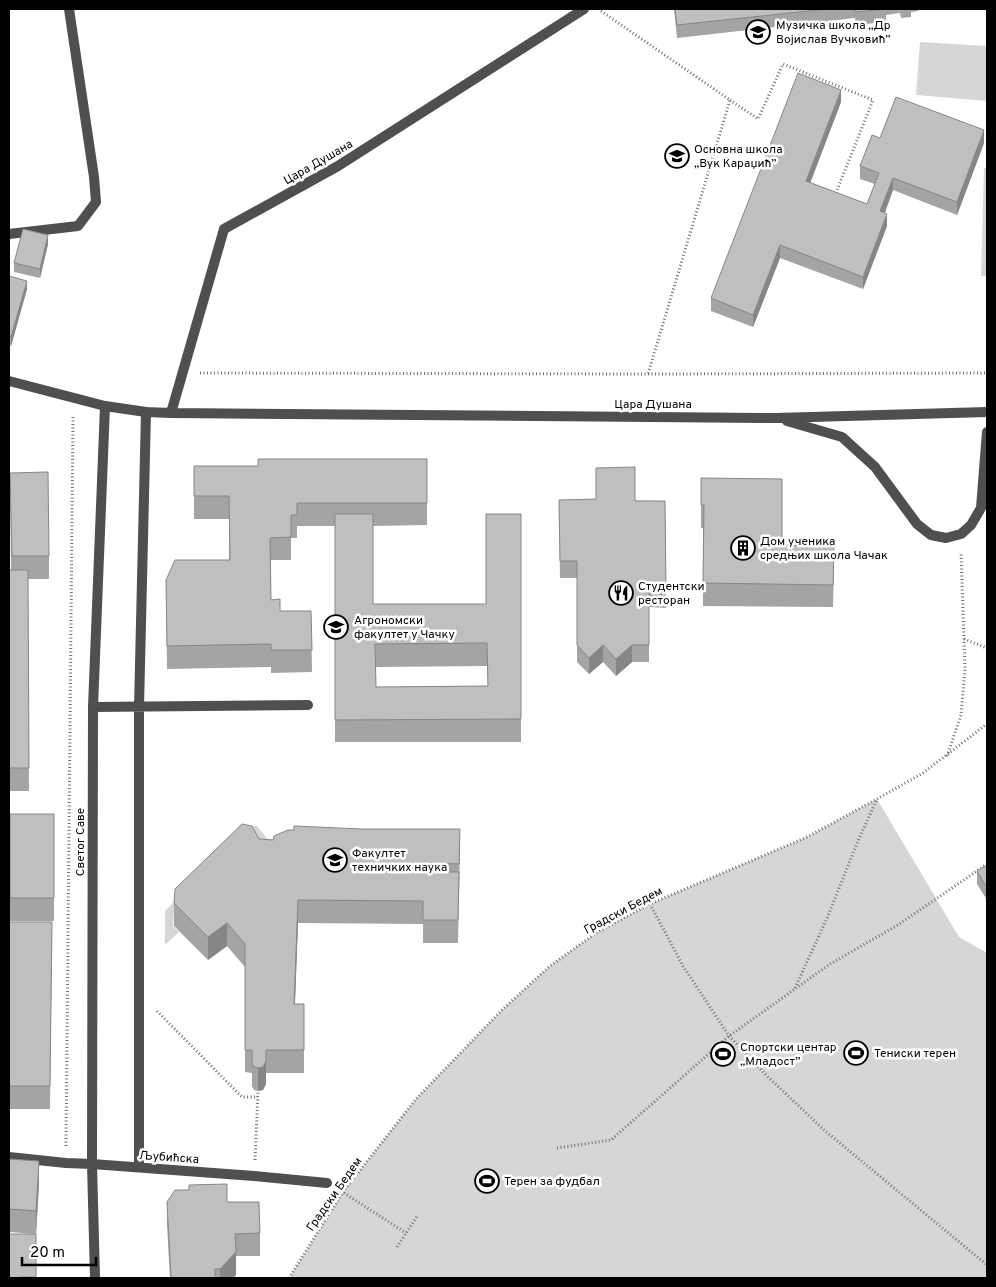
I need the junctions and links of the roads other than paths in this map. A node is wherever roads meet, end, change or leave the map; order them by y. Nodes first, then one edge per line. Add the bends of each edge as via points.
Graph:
1 (69, 9) edge
2 (584, 9) edge
3 (9, 234) edge
4 (9, 381) edge
5 (105, 406) junction
6 (146, 412) junction
7 (987, 412) edge
8 (170, 413) junction
9 (776, 418) junction
10 (987, 432) edge
11 (308, 705) dead end
12 (93, 707) junction
13 (139, 707) junction
14 (9, 1157) edge
15 (92, 1164) junction
16 (139, 1167) junction
17 (327, 1183) dead end
18 (95, 1278) edge

1 - 3 street via 96,202 78,226
2 - 8 street, Цара Душана via 338,166 224,229
4 - 5 street, Цара Душана
5 - 6 street, Цара Душана
5 - 12 street, Светог Саве
6 - 8 street, Цара Душана
6 - 13 street
7 - 9 street, Цара Душана
8 - 9 street, Цара Душана
9 - 10 street, Цара Душана via 842,437 875,467 918,524 931,535 946,538 961,534 982,508
11 - 13 street
12 - 13 street
12 - 15 street, Светог Саве
13 - 16 street
14 - 15 street, Љубићска
15 - 16 street, Љубићска
15 - 18 street, Светог Саве
16 - 17 street, Љубићска

